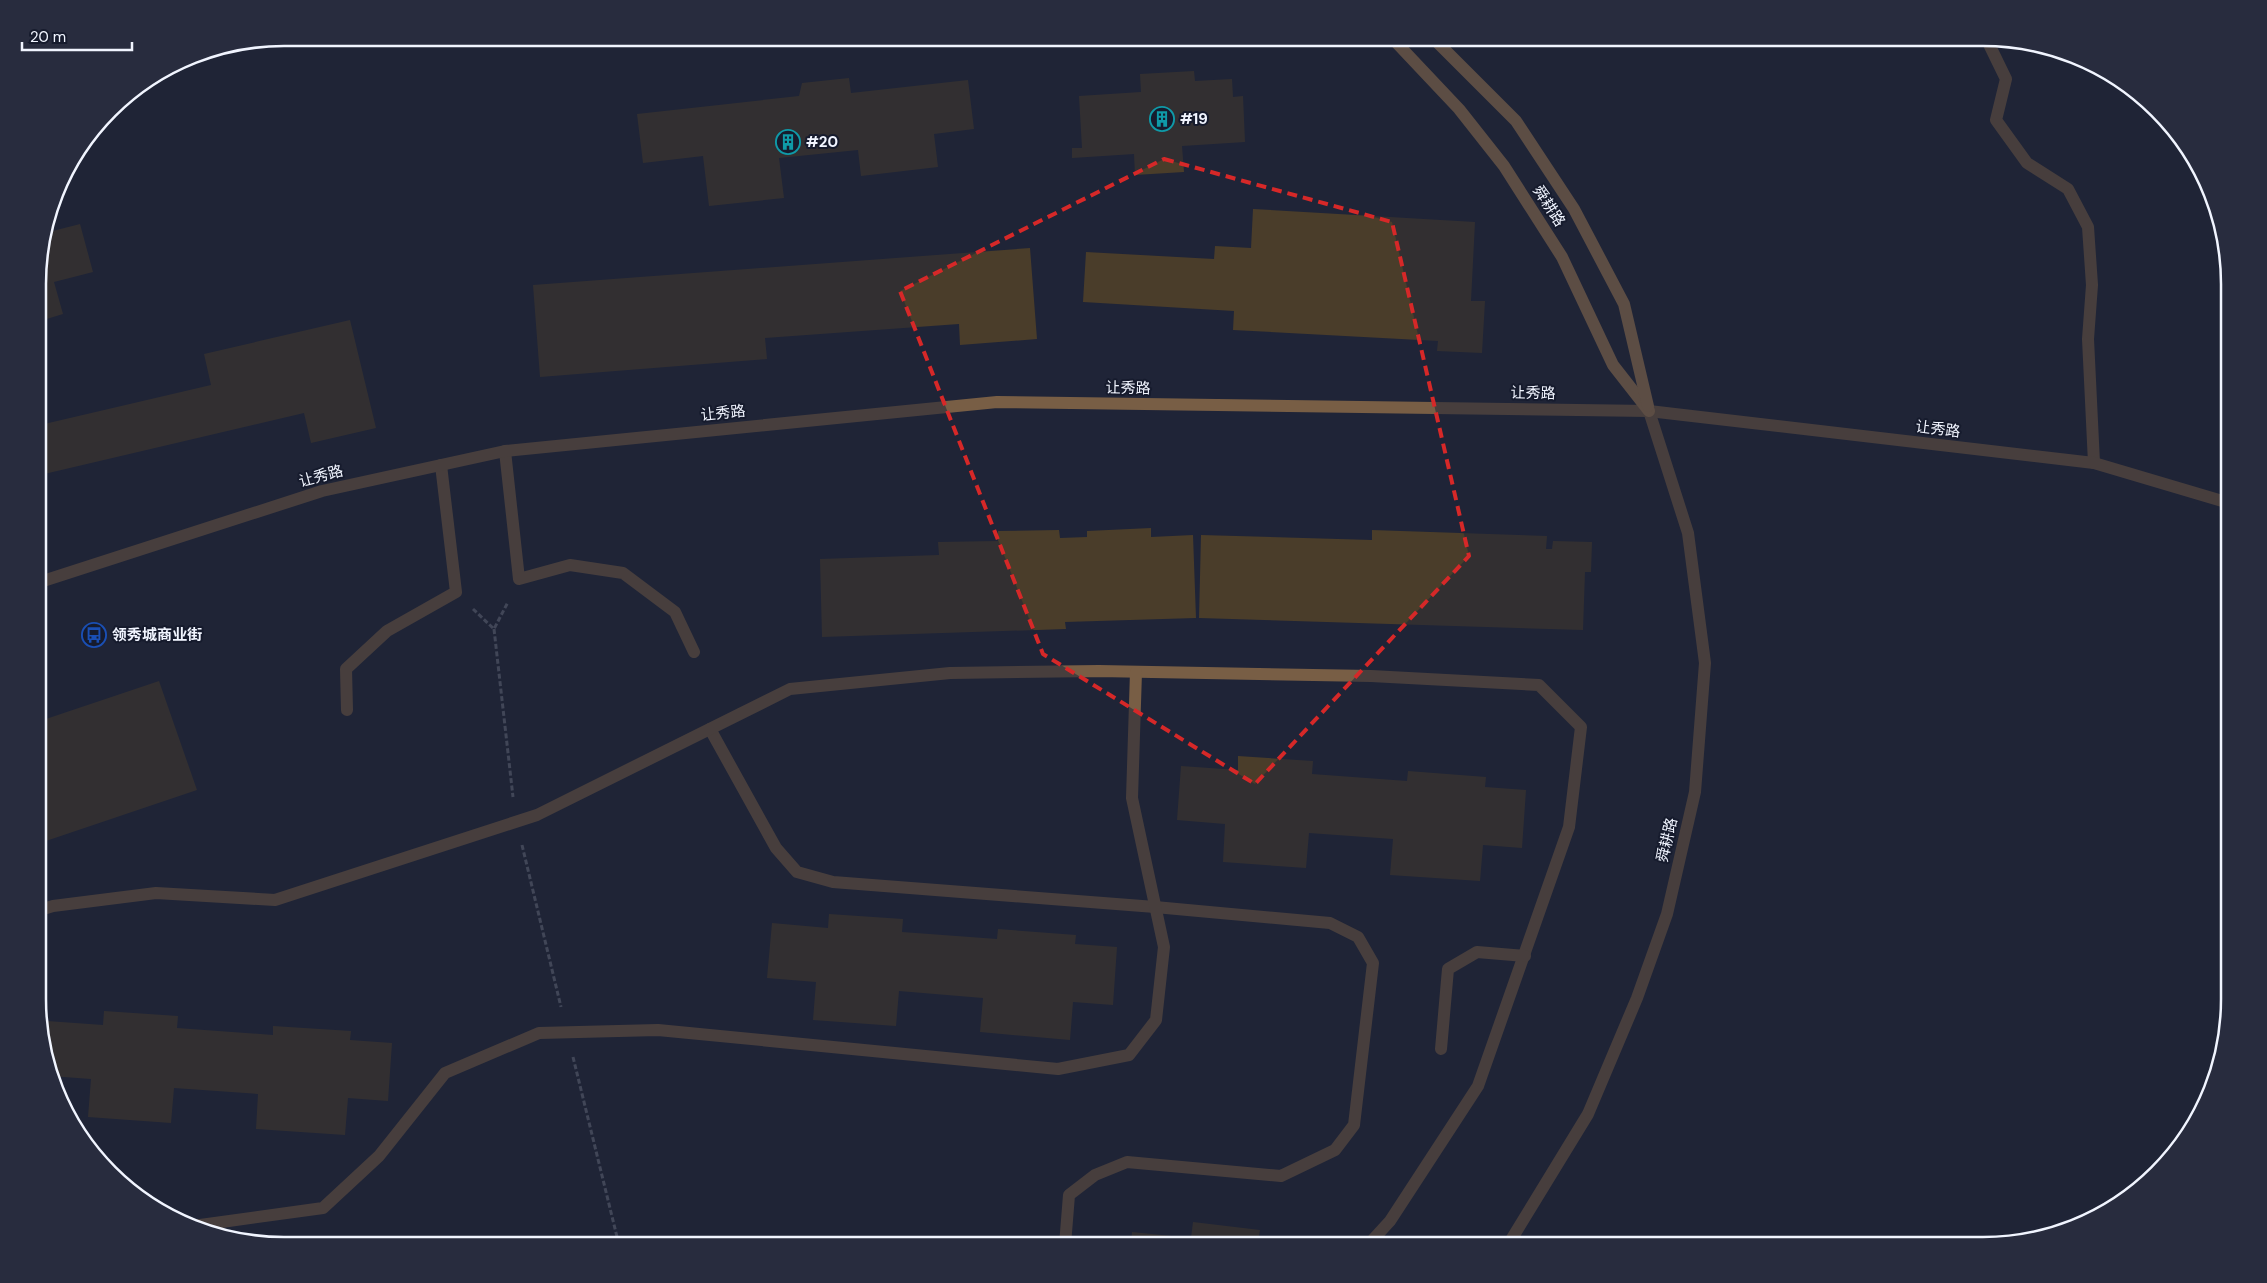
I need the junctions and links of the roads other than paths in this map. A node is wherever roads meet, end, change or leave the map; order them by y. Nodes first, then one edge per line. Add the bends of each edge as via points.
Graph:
1 (1400, 46) edge
2 (1441, 46) edge
3 (1990, 46) edge
4 (1649, 411) junction
5 (505, 451) junction
6 (2094, 463) junction
7 (441, 465) junction
8 (2221, 501) edge
9 (46, 580) edge
10 (694, 652) dead end
11 (1136, 672) junction
12 (346, 710) dead end
13 (710, 729) junction
14 (1156, 907) junction
15 (46, 908) edge
16 (1525, 956) junction
17 (1441, 1049) dead end
18 (208, 1224) edge
19 (1066, 1237) edge
20 (1375, 1237) edge
21 (1513, 1237) edge

1 - 4 main road, 舜耕路 via 1459,109 1504,166 1562,257 1614,365
2 - 4 main road, 舜耕路 via 1516,121 1574,209 1624,304
3 - 6 street via 2006,79 1996,120 2028,163 2068,189 2088,227 2092,285 2088,339
4 - 5 street, 让秀路 via 997,402
4 - 6 street, 让秀路
4 - 21 street, 舜耕路 via 1688,533 1705,663 1695,792 1667,914 1637,998 1588,1114
5 - 7 street, 让秀路
5 - 10 street via 519,579 570,565 623,573 675,612
6 - 8 street, 让秀路
7 - 9 street, 让秀路 via 322,491
7 - 12 street via 456,592 386,630 346,669
11 - 13 street via 950,673 790,689
11 - 14 street via 1132,798
11 - 16 street via 1371,676 1538,685 1581,726 1569,826
13 - 14 street via 772,841 797,872 833,882
13 - 15 street via 537,815 275,900 156,893
14 - 18 street via 1164,947 1156,1020 1129,1055 1058,1069 658,1030 539,1033 445,1072 379,1156 323,1208
14 - 19 street via 1330,923 1358,937 1373,963 1354,1125 1335,1150 1281,1176 1127,1162 1095,1175 1069,1195
16 - 17 street via 1477,952 1448,969
16 - 20 street via 1478,1086 1390,1221

